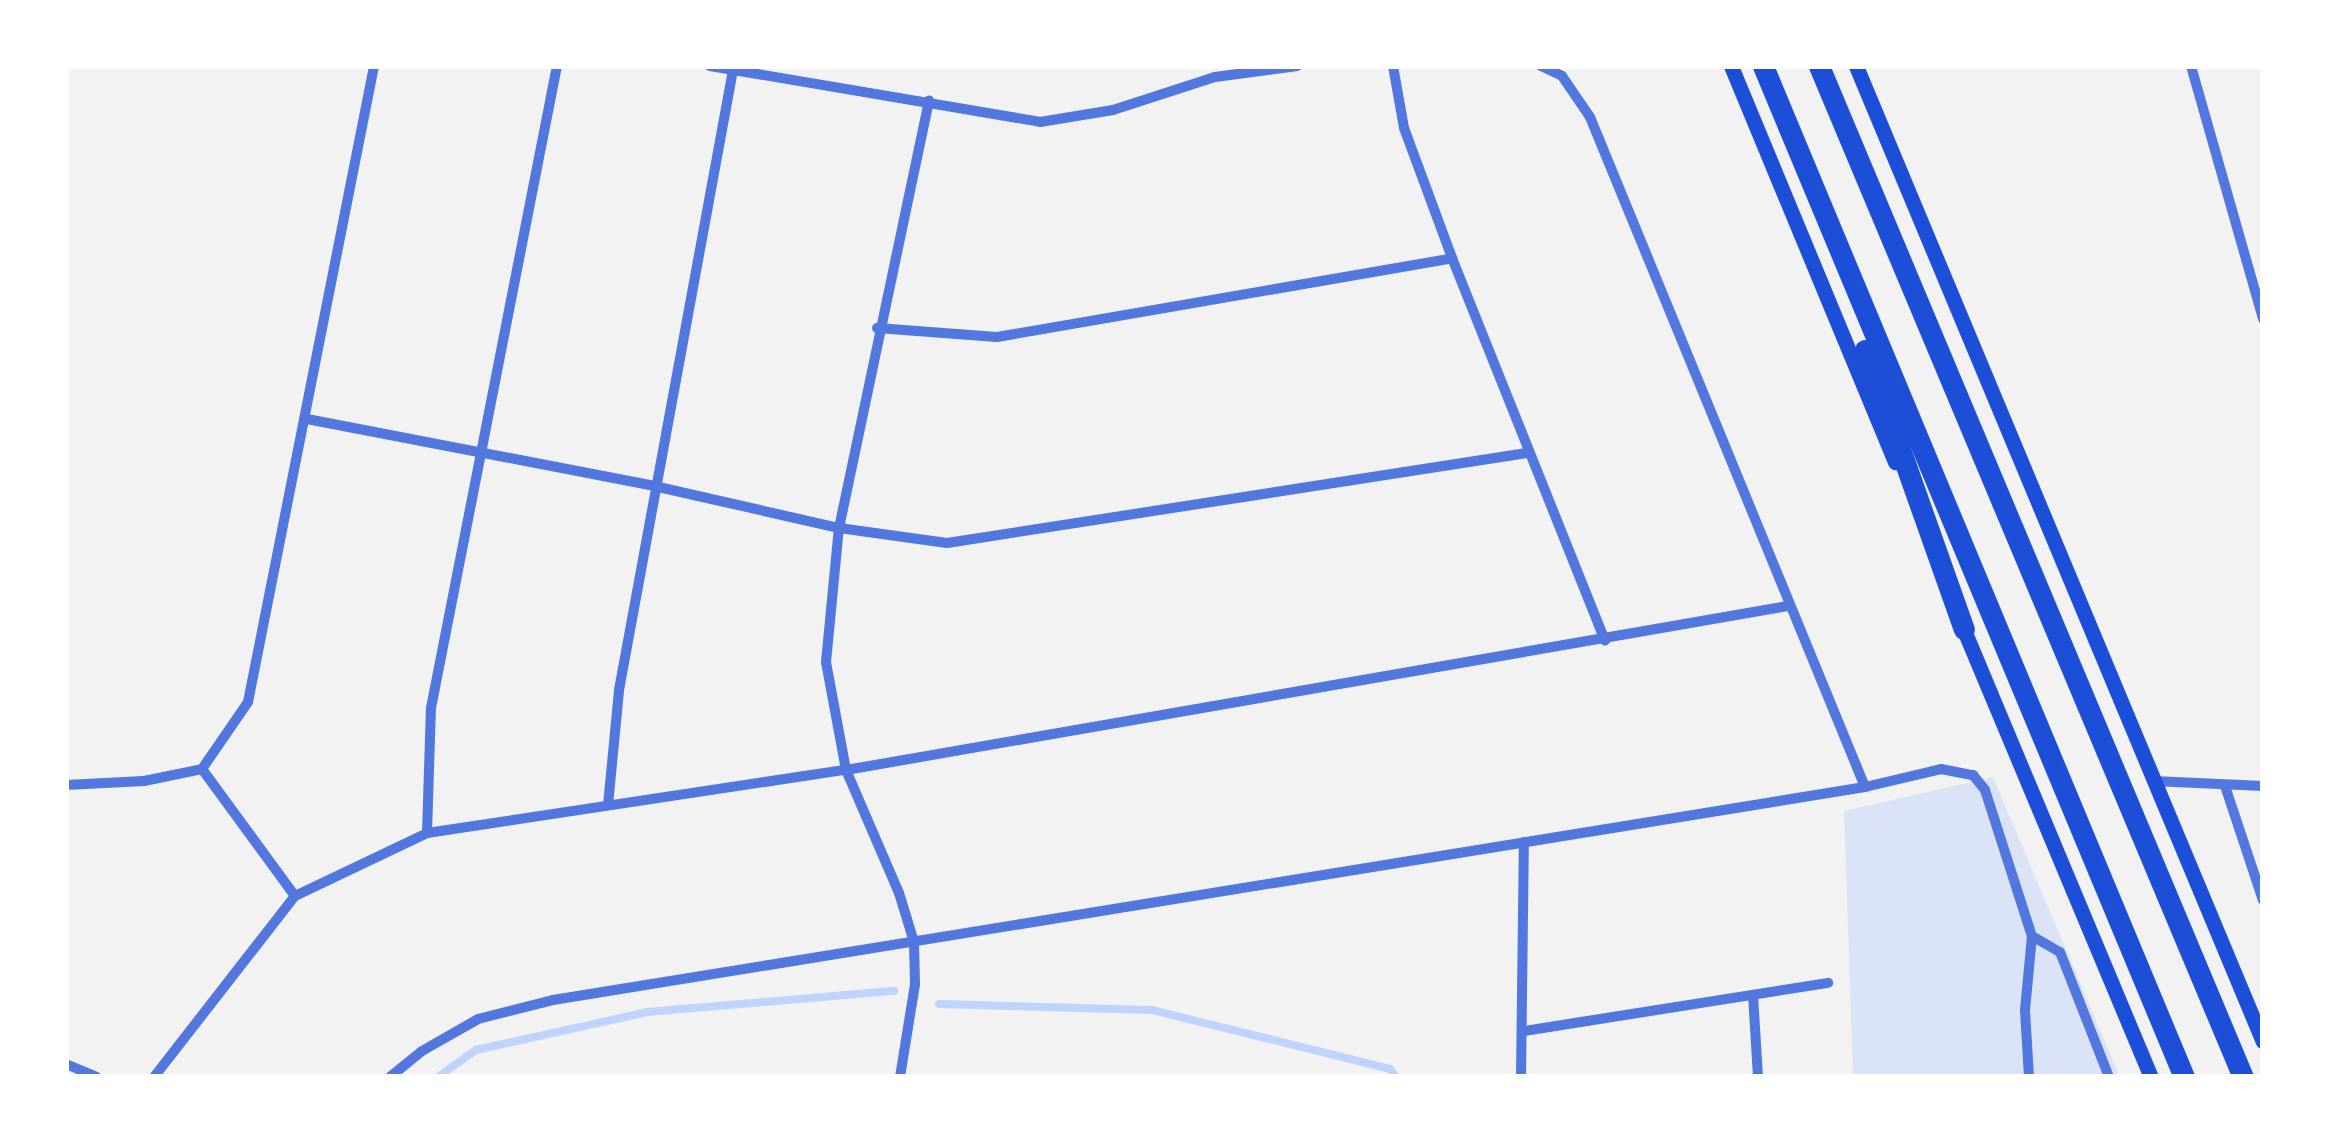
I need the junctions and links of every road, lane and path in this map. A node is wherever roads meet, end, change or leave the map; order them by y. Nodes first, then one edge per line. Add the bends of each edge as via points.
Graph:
1 (374, 66) edge
2 (557, 66) edge
3 (710, 66) edge
4 (1297, 66) edge
5 (1393, 66) edge
6 (1541, 66) edge
7 (1731, 66) edge
8 (1763, 66) edge
9 (1819, 66) edge
10 (1856, 66) edge
11 (2191, 66) edge
12 (733, 70) junction
13 (929, 100) junction
14 (1777, 101) junction
15 (1452, 258) junction
16 (2263, 319) edge
17 (877, 328) junction
18 (307, 419) junction
19 (481, 453) junction
20 (1527, 453) junction
21 (654, 486) junction
22 (839, 528) junction
23 (1788, 606) junction
24 (1964, 629) junction
25 (1605, 640) junction
26 (202, 769) junction
27 (846, 770) junction
28 (2153, 781) junction
29 (2225, 786) junction
30 (2263, 786) edge
31 (67, 787) edge
32 (1865, 787) junction
33 (608, 805) junction
34 (427, 832) junction
35 (1524, 842) junction
36 (295, 896) junction
37 (2263, 900) edge
38 (2032, 936) junction
39 (914, 942) junction
40 (1828, 983) dead end
41 (1753, 995) junction
42 (1524, 1031) junction
43 (2263, 1042) edge
44 (66, 1064) edge
45 (96, 1077) edge
46 (154, 1077) edge
47 (390, 1077) edge
48 (900, 1077) edge
49 (1522, 1077) edge
50 (1758, 1077) edge
51 (2029, 1077) edge
52 (2109, 1077) edge
53 (2151, 1077) edge
54 (2184, 1077) edge
55 (2242, 1077) edge

1 - 18 street
2 - 19 street
3 - 12 street
4 - 13 street via 1215,77 1054,121
5 - 15 street via 1404,128
6 - 23 street via 1562,76 1590,117
7 - 24 main road
8 - 14 highway
9 - 55 highway
10 - 28 main road
11 - 16 street
12 - 13 street
12 - 21 street
13 - 17 street
14 - 24 highway
14 - 54 highway
15 - 17 street via 997,337
15 - 20 street
17 - 22 street
18 - 19 street
18 - 26 street via 254,685
19 - 21 street
19 - 34 street via 431,708
20 - 22 street via 973,543
20 - 25 street
21 - 22 street
21 - 33 street
22 - 27 street via 826,662
23 - 25 street
23 - 32 street
24 - 53 main road
25 - 27 street
26 - 31 street
26 - 36 street
27 - 33 street
27 - 39 street
28 - 29 street
28 - 43 main road
29 - 30 street
29 - 37 street
32 - 35 street
32 - 38 street via 1941,769 1972,776 1984,790
33 - 34 street
34 - 36 street
35 - 39 street
35 - 42 street
36 - 46 street
38 - 51 street
38 - 52 street via 2060,952
39 - 47 street via 501,1012 422,1051
39 - 48 street
40 - 41 street
41 - 42 street
41 - 50 street
42 - 49 street
44 - 45 street

